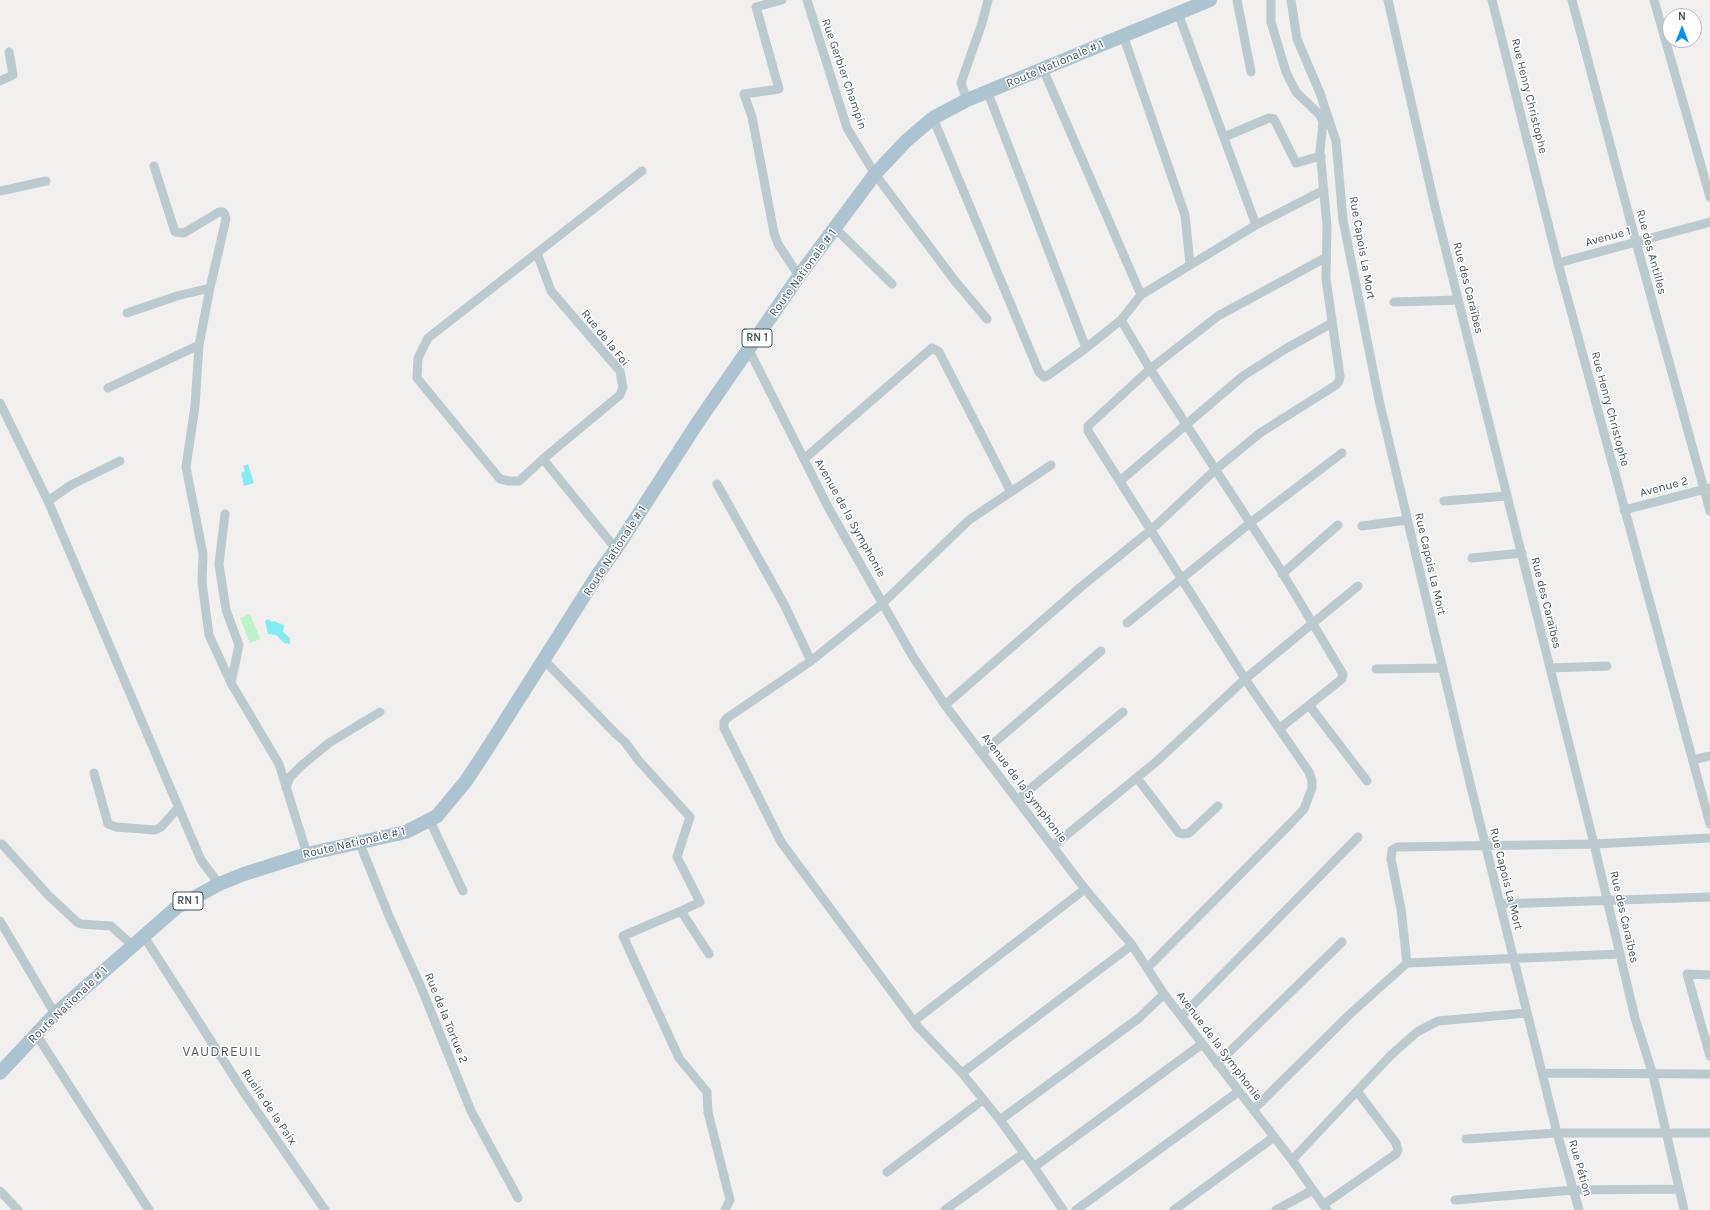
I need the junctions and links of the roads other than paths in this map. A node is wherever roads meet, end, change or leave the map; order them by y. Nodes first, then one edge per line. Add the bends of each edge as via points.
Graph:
1 (782, 0) edge
2 (807, 0) edge
3 (988, 0) edge
4 (1210, 0) edge
5 (1237, 0) edge
6 (1271, 0) edge
7 (1291, 0) edge
8 (1388, 0) edge
9 (1492, 0) edge
10 (1572, 0) edge
11 (1654, 0) edge
12 (1178, 13) junction
13 (1123, 35) junction
14 (9, 52) dead end
15 (1043, 69) junction
16 (1251, 72) dead end
17 (0, 81) edge
18 (988, 93) junction
19 (967, 100) junction
20 (933, 118) junction
21 (1224, 137) junction
22 (1321, 156) junction
23 (154, 166) dead end
24 (642, 171) dead end
25 (875, 174) junction
26 (46, 181) dead end
27 (1324, 190) junction
28 (0, 191) edge
29 (1710, 197) edge
30 (1710, 222) edge
31 (1256, 225) junction
32 (835, 228) junction
33 (1636, 242) junction
34 (537, 253) junction
35 (1325, 258) junction
36 (1558, 263) junction
37 (1190, 264) junction
38 (799, 276) junction
39 (892, 284) dead end
40 (210, 288) junction
41 (1141, 295) junction
42 (1458, 300) junction
43 (1394, 302) dead end
44 (127, 313) dead end
45 (987, 319) dead end
46 (1121, 320) junction
47 (1332, 323) junction
48 (200, 345) junction
49 (1086, 348) junction
50 (749, 350) junction
51 (1150, 370) junction
52 (108, 388) dead end
53 (0, 403) edge
54 (1186, 425) junction
55 (1342, 454) dead end
56 (544, 459) junction
57 (804, 459) junction
58 (120, 461) dead end
59 (1051, 465) dead end
60 (1215, 470) junction
61 (1120, 481) junction
62 (717, 484) dead end
63 (1707, 488) edge
64 (1011, 492) junction
65 (1507, 496) junction
66 (48, 501) junction
67 (1444, 501) dead end
68 (1624, 510) junction
69 (1710, 510) edge
70 (225, 514) dead end
71 (1407, 520) junction
72 (1250, 523) junction
73 (1338, 525) dead end
74 (1362, 526) dead end
75 (1151, 530) junction
76 (616, 549) junction
77 (1522, 553) junction
78 (1472, 558) dead end
79 (1282, 574) junction
80 (1182, 578) junction
81 (1358, 586) dead end
82 (883, 603) junction
83 (1128, 623) dead end
84 (1314, 624) junction
85 (1101, 651) dead end
86 (544, 660) junction
87 (811, 661) junction
88 (1607, 666) dead end
89 (1442, 668) junction
90 (1550, 668) junction
91 (1376, 669) dead end
92 (1246, 679) junction
93 (231, 682) junction
94 (946, 705) junction
95 (1309, 705) junction
96 (380, 712) dead end
97 (1123, 712) dead end
98 (1280, 728) junction
99 (982, 752) junction
100 (1710, 756) edge
101 (1693, 760) junction
102 (94, 773) dead end
103 (1137, 778) junction
104 (1367, 781) dead end
105 (286, 788) junction
106 (1018, 799) junction
107 (1218, 806) dead end
108 (178, 808) junction
109 (430, 821) junction
110 (1710, 824) edge
111 (1358, 837) dead end
112 (1710, 838) edge
113 (2, 844) dead end
114 (360, 844) junction
115 (1486, 844) junction
116 (1594, 844) junction
117 (1053, 846) junction
118 (307, 854) junction
119 (219, 884) junction
120 (1085, 889) junction
121 (463, 891) dead end
122 (1710, 897) edge
123 (1608, 901) junction
124 (1500, 904) junction
125 (681, 912) junction
126 (0, 920) edge
127 (143, 935) junction
128 (1342, 942) dead end
129 (132, 945) junction
130 (1132, 945) junction
131 (709, 954) dead end
132 (1620, 954) junction
133 (1514, 959) junction
134 (1407, 963) junction
135 (1147, 968) junction
136 (1710, 975) edge
137 (1164, 994) junction
138 (1527, 1013) junction
139 (55, 1014) junction
140 (1182, 1016) junction
141 (914, 1021) junction
142 (36, 1034) junction
143 (1202, 1044) junction
144 (1710, 1056) edge
145 (1217, 1064) junction
146 (0, 1073) edge
147 (962, 1073) junction
148 (1542, 1073) junction
149 (1710, 1074) edge
150 (1653, 1075) junction
151 (1357, 1091) junction
152 (1238, 1092) junction
153 (983, 1100) junction
154 (1253, 1110) junction
155 (1000, 1120) junction
156 (1710, 1132) edge
157 (1557, 1133) junction
158 (1665, 1133) junction
159 (1274, 1137) junction
160 (1466, 1139) dead end
161 (1024, 1153) junction
162 (1292, 1160) junction
163 (1034, 1167) junction
164 (887, 1172) dead end
165 (1679, 1189) junction
166 (0, 1190) edge
167 (1313, 1190) junction
168 (1574, 1190) junction
169 (518, 1198) dead end
170 (1455, 1200) dead end
171 (1325, 1207) edge
172 (18, 1210) edge
173 (149, 1210) edge
174 (325, 1210) edge
175 (725, 1210) edge
176 (946, 1210) edge
177 (1063, 1210) edge
178 (1076, 1210) edge
179 (1174, 1210) edge
180 (1276, 1210) edge
181 (1579, 1210) edge
182 (1684, 1210) edge

1 - 38 street via 756,7 779,89 744,94 752,117 774,233 778,244
2 - 25 street, Rue Gerbier Champin via 847,128
3 - 19 street via 961,83
4 - 12 main road, Route Nationale # 1 / RN 1
5 - 16 street
6 - 22 street via 1271,22 1286,72 1296,92 1320,115 1323,122
7 - 71 street, Rue Capois La Mort via 1298,39 1336,140 1343,220 1379,400
8 - 42 street, Rue des Caraïbes
9 - 36 street, Rue Henry Christophe
10 - 33 street, Rue des Antilles
11 - 29 street
12 - 13 main road, Route Nationale # 1 / RN 1
12 - 21 street
13 - 15 main road, Route Nationale # 1 / RN 1
13 - 37 street via 1185,215
14 - 17 street via 13,75
15 - 18 main road, Route Nationale # 1 / RN 1
15 - 41 street
18 - 19 main road, Route Nationale # 1 / RN 1
18 - 49 street
19 - 20 main road, Route Nationale # 1 / RN 1
20 - 25 main road, Route Nationale # 1 / RN 1 via 906,141
20 - 49 street via 1041,376 1047,376
21 - 22 street via 1269,118 1274,119 1296,163
21 - 31 street
22 - 27 street
23 - 40 street via 175,232 184,233 219,212 225,214
24 - 34 street, Rue de la Foi
25 - 32 main road, Route Nationale # 1 / RN 1
25 - 45 street, Rue Gerbier Champin via 955,281
26 - 28 street
27 - 31 street
27 - 35 street via 1327,226
30 - 33 street, Avenue 1
31 - 37 street
32 - 38 main road, Route Nationale # 1 / RN 1
32 - 39 street
33 - 36 street, Avenue 1
33 - 63 street, Rue des Antilles
34 - 56 street, Rue de la Foi via 551,291 620,371 623,388 620,395
34 - 56 street, Rue de la Foi via 428,338 418,358 416,378 500,479 518,481
35 - 47 street
35 - 51 street via 1218,316
36 - 68 street, Rue Henry Christophe
37 - 41 street
38 - 50 main road, Route Nationale # 1 / RN 1
40 - 44 street
40 - 48 street
41 - 46 street
42 - 43 street
42 - 65 street, Rue des Caraïbes
46 - 49 street
46 - 51 street
47 - 54 street via 1243,376
47 - 60 street via 1340,376 1336,385 1260,433
48 - 52 street
48 - 93 street via 186,467 203,554 202,582 209,635
50 - 57 street, Avenue de la Symphonie
50 - 76 main road, Route Nationale # 1 / RN 1 via 676,455
51 - 54 street
51 - 61 street via 1088,426 1088,431
53 - 66 street
54 - 60 street
54 - 61 street
55 - 72 street
56 - 76 street
57 - 64 street via 932,348 939,352
57 - 82 street, Avenue de la Symphonie via 828,507
58 - 66 street via 71,485
59 - 64 street
60 - 72 street
60 - 75 street
61 - 75 street
62 - 87 street via 785,606
63 - 68 street, Avenue 2
63 - 69 street, Rue des Antilles
64 - 82 street via 969,520
65 - 67 street
65 - 77 street, Rue des Caraïbes
66 - 108 street
68 - 101 street, Rue Henry Christophe
70 - 93 street via 219,564 226,610 239,646
71 - 74 street
71 - 89 street, Rue Capois La Mort
72 - 79 street
72 - 80 street
73 - 79 street
75 - 80 street
75 - 94 street via 1082,586
76 - 86 main road, Route Nationale # 1 / RN 1
77 - 78 street
77 - 90 street, Rue des Caraïbes
79 - 84 street
80 - 83 street
80 - 92 street
81 - 84 street
82 - 87 street
82 - 94 street, Avenue de la Symphonie via 913,657
84 - 92 street
84 - 95 street via 1343,677
85 - 99 street
86 - 109 main road, Route Nationale # 1 / RN 1 via 466,781 448,804
86 - 125 street via 625,742 638,761 690,817 677,857 700,902
87 - 141 street via 727,718 724,728 782,842
88 - 90 street
89 - 91 street
89 - 115 street, Rue Capois La Mort
90 - 116 street, Rue des Caraïbes
92 - 98 street
92 - 103 street
93 - 105 street via 279,764
94 - 99 street, Avenue de la Symphonie
95 - 98 street
95 - 104 street
96 - 105 street via 329,743 290,777
97 - 106 street
98 - 135 street via 1309,772 1312,781 1304,809
99 - 106 street, Avenue de la Symphonie
100 - 101 street
101 - 110 street, Rue Henry Christophe
102 - 108 street via 108,824 155,830
103 - 107 street via 1178,832 1183,834 1189,833
103 - 117 street
105 - 118 street
106 - 117 street, Avenue de la Symphonie
108 - 119 street via 201,860
109 - 114 main road, Route Nationale # 1 / RN 1 via 406,832
109 - 121 street
111 - 140 street
112 - 116 street
113 - 129 street via 48,895 77,922 111,926
114 - 118 main road, Route Nationale # 1 / RN 1
114 - 169 street, Rue de la Tortue 2 via 389,916 422,987 471,1111
115 - 116 street
115 - 124 street, Rue Capois La Mort
115 - 134 street via 1397,847 1392,850 1391,859 1401,909
116 - 123 street, Rue des Caraïbes
117 - 120 street, Avenue de la Symphonie
118 - 119 main road, Route Nationale # 1 / RN 1
119 - 127 main road, Route Nationale # 1 / RN 1 via 177,907
120 - 130 street, Avenue de la Symphonie
120 - 141 street
122 - 123 street
123 - 124 street
123 - 132 street, Rue des Caraïbes
124 - 133 street, Rue Capois La Mort
125 - 131 street
125 - 175 street via 623,936 679,1058 707,1092 708,1112 730,1200
126 - 139 street
127 - 129 main road, Route Nationale # 1 / RN 1
127 - 174 street, Ruelle de la Paix via 245,1094
128 - 145 street
129 - 139 main road, Route Nationale # 1 / RN 1
130 - 135 street, Avenue de la Symphonie
130 - 147 street
132 - 133 street
132 - 150 street, Rue des Caraïbes via 1635,1018
133 - 134 street
133 - 138 street, Rue Capois La Mort
134 - 154 street via 1350,1014
135 - 137 street, Avenue de la Symphonie
136 - 144 street via 1687,974
137 - 140 street, Avenue de la Symphonie
137 - 155 street via 1138,1018
138 - 148 street, Rue Capois La Mort
138 - 151 street via 1438,1021 1416,1032
139 - 142 main road, Route Nationale # 1 / RN 1
140 - 143 street, Avenue de la Symphonie
141 - 147 street
142 - 146 main road, Route Nationale # 1 / RN 1
142 - 173 street
143 - 145 street, Avenue de la Symphonie
143 - 163 street
145 - 152 street, Avenue de la Symphonie
147 - 153 street
148 - 150 street
148 - 157 street, Rue Capois La Mort
149 - 150 street
150 - 158 street, Rue des Caraïbes
151 - 162 street
151 - 171 street via 1396,1143 1398,1150
152 - 154 street, Avenue de la Symphonie
152 - 178 street
153 - 155 street
153 - 164 street
154 - 159 street, Avenue de la Symphonie
155 - 161 street
156 - 158 street
157 - 158 street
157 - 160 street
157 - 168 street, Rue Pétion
158 - 165 street, Rue des Caraïbes
159 - 162 street, Avenue de la Symphonie
159 - 179 street
161 - 163 street
161 - 176 street
162 - 167 street, Avenue de la Symphonie
163 - 177 street
165 - 168 street
165 - 182 street, Rue des Caraïbes
166 - 172 street
167 - 171 street, Avenue de la Symphonie
167 - 180 street
168 - 170 street
168 - 181 street, Rue Pétion

